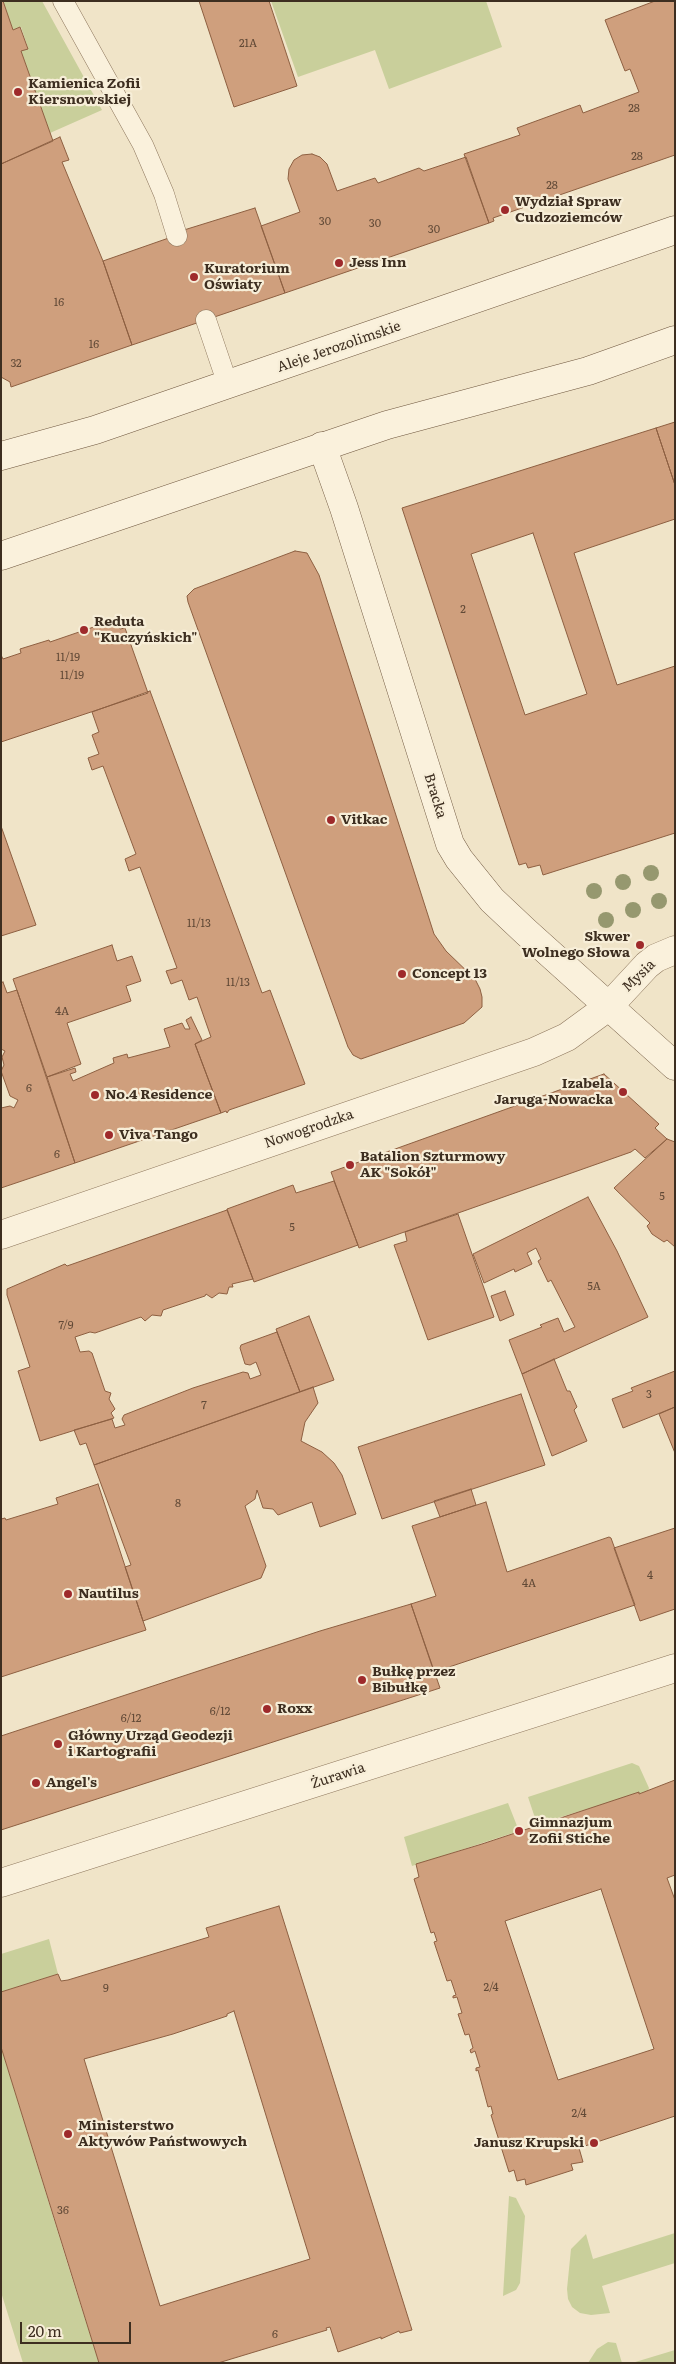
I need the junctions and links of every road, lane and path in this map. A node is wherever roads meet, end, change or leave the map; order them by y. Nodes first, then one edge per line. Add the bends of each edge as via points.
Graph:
1 (63, 1) edge
2 (675, 230) edge
3 (176, 236) dead end
4 (206, 320) dead end
5 (675, 340) edge
6 (228, 385) junction
7 (322, 446) junction
8 (1, 456) edge
9 (1, 556) edge
10 (675, 950) edge
11 (608, 1007) junction
12 (675, 1066) edge
13 (1, 1235) edge
14 (675, 1668) edge
15 (1, 1883) edge

1 - 3 lane via 143,146 164,194
2 - 6 street, Aleje Jerozolimskie
4 - 6 lane
5 - 7 street via 588,371 387,425
6 - 8 street, Aleje Jerozolimskie via 96,430
7 - 9 street
7 - 11 street, Bracka via 450,844 468,873 492,900
10 - 11 street, Mysia via 647,965
11 - 12 street, Bracka
11 - 13 street, Nowogrodzka via 567,1037 534,1052
14 - 15 street, Żurawia

